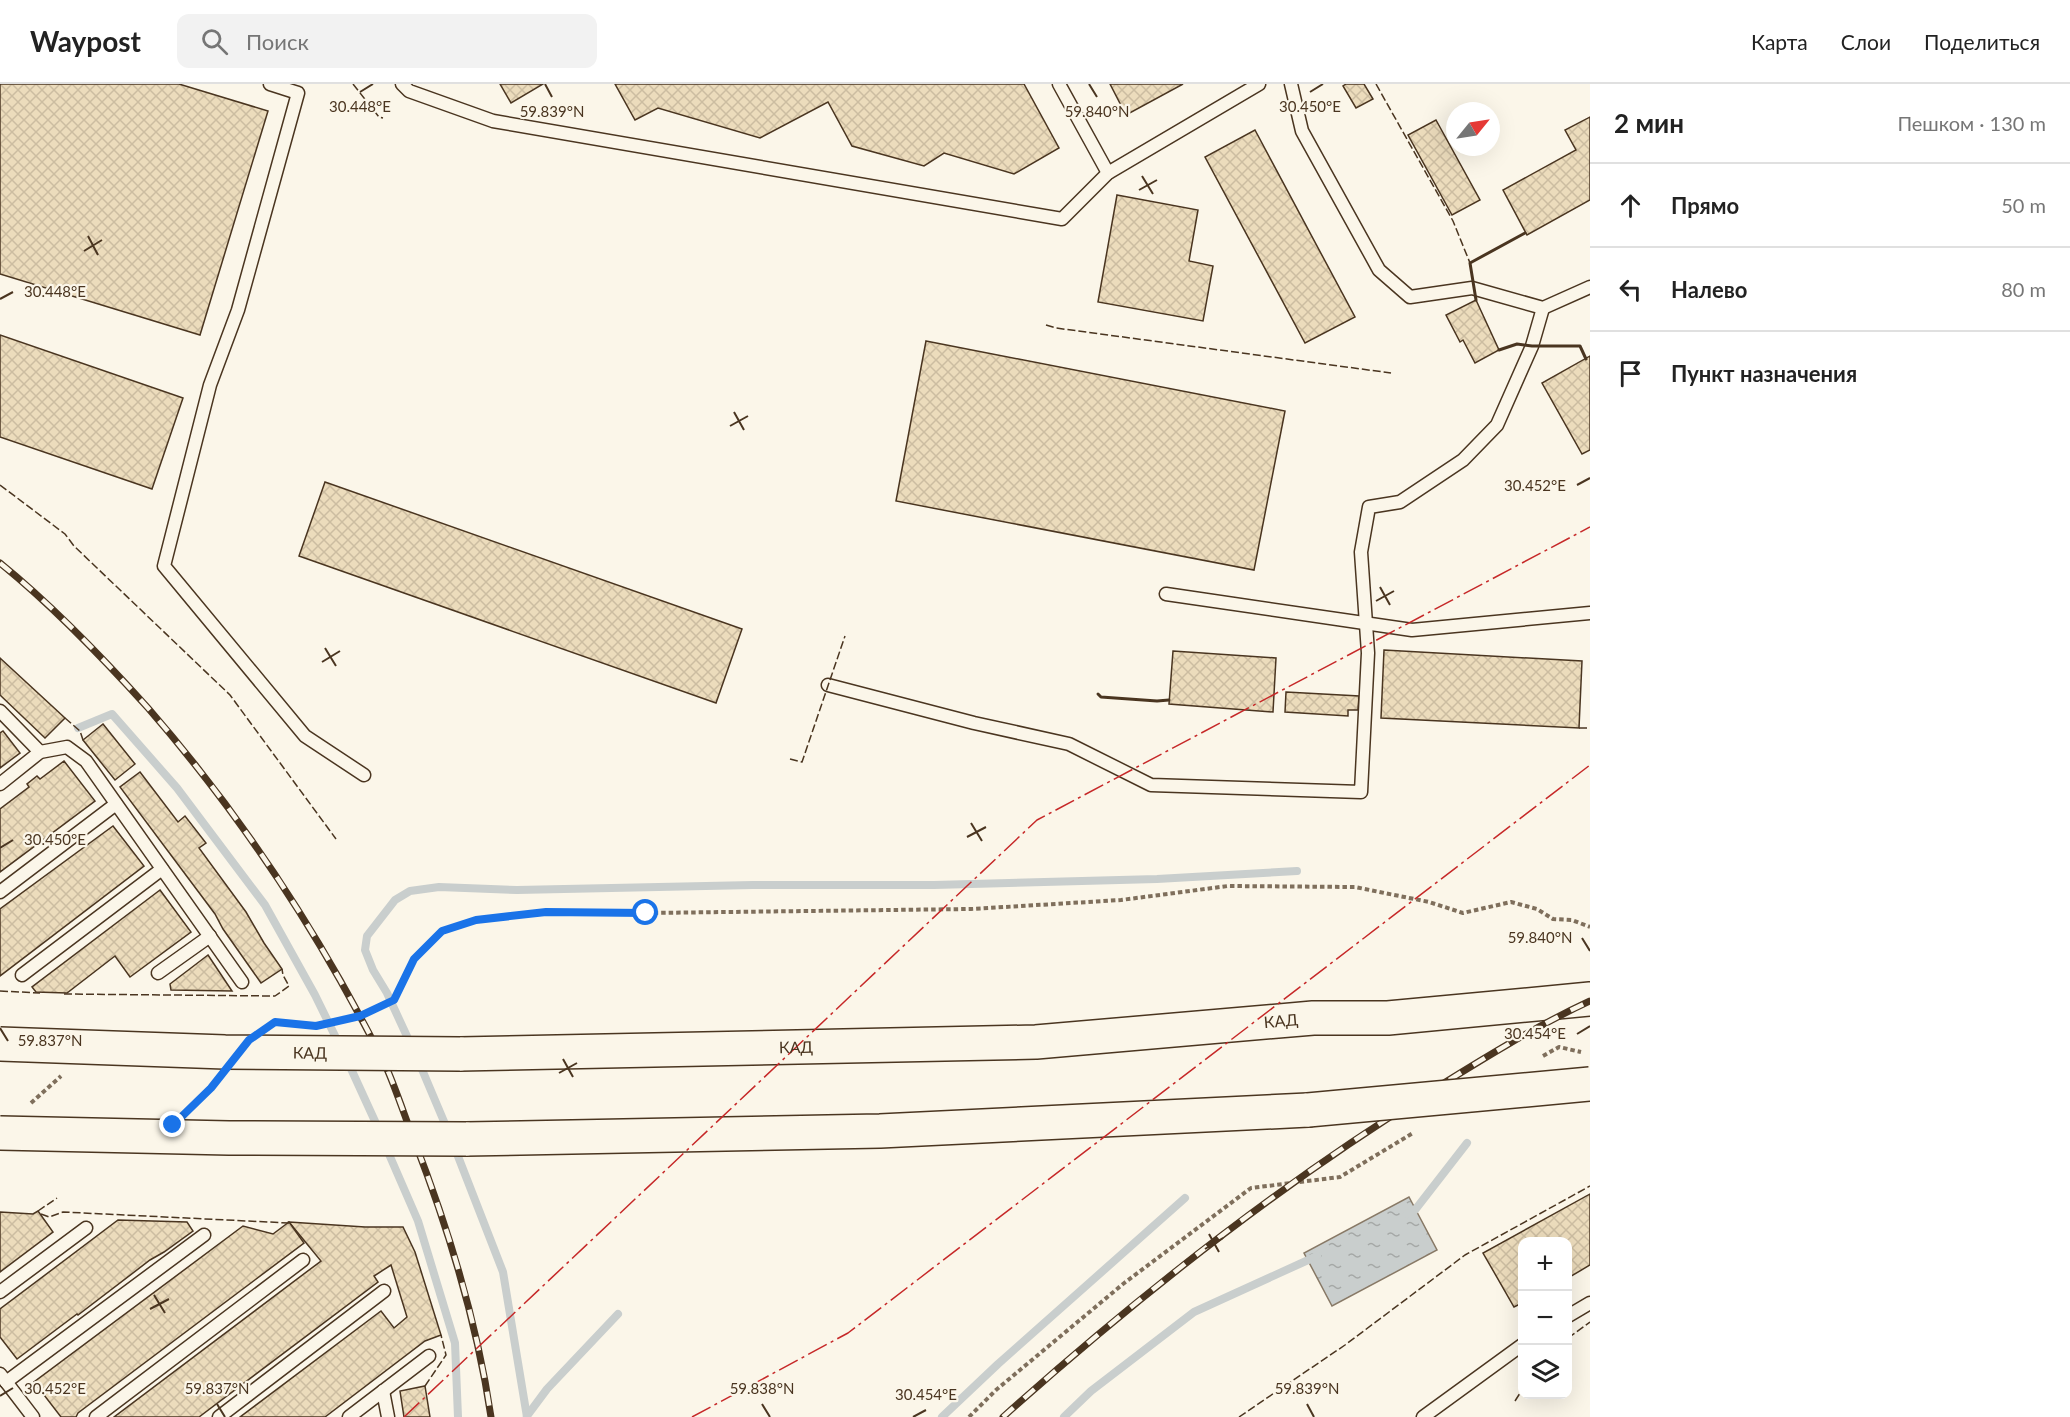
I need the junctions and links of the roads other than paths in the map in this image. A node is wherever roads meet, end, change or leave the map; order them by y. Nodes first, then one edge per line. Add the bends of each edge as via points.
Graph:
1 (270, 84) edge
2 (402, 84) edge
3 (1059, 84) edge
4 (1259, 84) edge
5 (1291, 84) edge
6 (1108, 173) junction
7 (1590, 287) edge
8 (1543, 308) junction
9 (1166, 594) dead end
10 (1590, 612) edge
11 (1366, 623) junction
12 (828, 685) dead end
13 (1, 713) edge
14 (40, 752) junction
15 (364, 775) dead end
16 (0, 784) edge
17 (116, 804) junction
18 (162, 869) junction
19 (0, 892) edge
20 (210, 936) junction
21 (158, 973) dead end
22 (21, 975) dead end
23 (242, 982) dead end
24 (1590, 999) edge
25 (0, 1044) edge
26 (1590, 1084) edge
27 (0, 1133) edge
28 (86, 1228) dead end
29 (204, 1235) dead end
30 (303, 1260) dead end
31 (384, 1291) dead end
32 (0, 1292) edge
33 (1590, 1303) edge
34 (1572, 1314) edge
35 (1518, 1348) edge
36 (429, 1356) dead end
37 (3, 1378) edge
38 (383, 1391) junction
39 (28, 1415) edge
40 (96, 1417) edge
41 (219, 1417) edge
42 (349, 1417) edge
43 (388, 1417) edge
44 (1422, 1417) edge

1 - 15 lane via 298,93 238,310 210,385 164,566 306,736
2 - 6 lane via 409,91 494,121 1062,219
3 - 6 lane
4 - 6 lane
5 - 8 lane via 1302,131 1379,270 1410,297 1472,288
7 - 8 lane
8 - 11 lane via 1532,346 1497,425 1463,460 1400,502 1369,507 1361,552
9 - 11 lane
10 - 11 lane via 1412,630
11 - 12 lane via 1361,792 1151,785 1069,744
13 - 14 lane
14 - 16 lane
14 - 17 lane via 67,747 86,761
17 - 18 lane
17 - 19 lane
18 - 20 lane
18 - 22 lane
20 - 21 lane
20 - 23 lane
24 - 25 highway, КАД, bridge via 1388,1018 1313,1018 1016,1043 460,1054 225,1052
26 - 27 highway, bridge via 1308,1110 880,1131 466,1139
28 - 32 lane
29 - 37 lane
30 - 40 lane
31 - 41 lane
33 - 34 lane
35 - 44 lane
36 - 38 lane
37 - 39 lane
38 - 42 lane
38 - 43 lane

